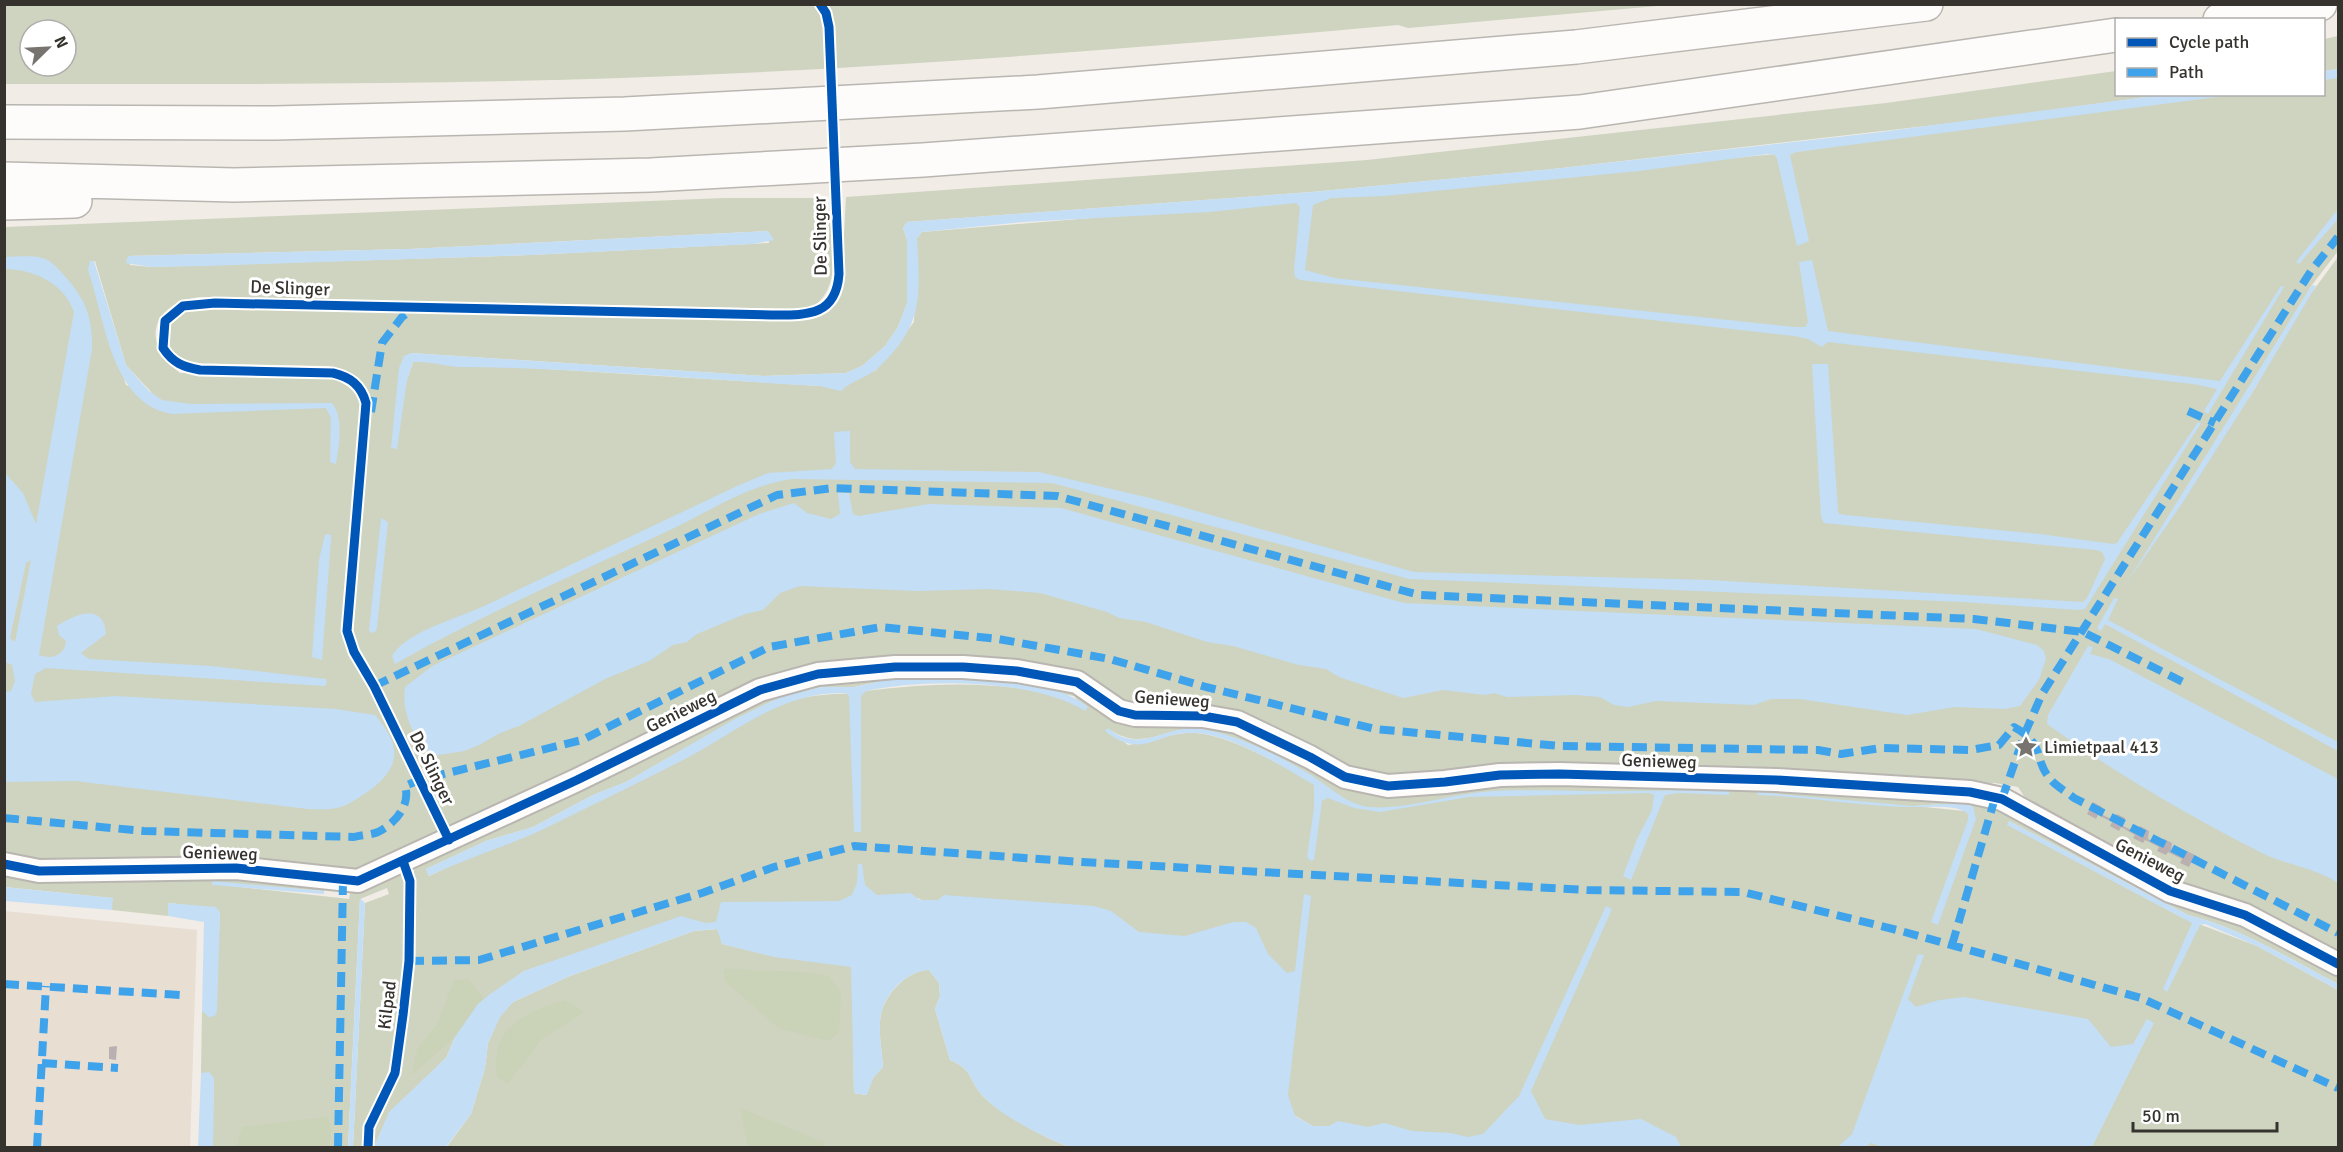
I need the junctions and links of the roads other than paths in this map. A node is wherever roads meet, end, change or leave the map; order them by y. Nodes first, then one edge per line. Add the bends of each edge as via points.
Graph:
1 (2320, 4) edge
2 (1924, 5) edge
3 (2232, 18) edge
4 (2115, 35) edge
5 (4, 122) edge
6 (4, 179) edge
7 (234, 184) junction
8 (4, 203) edge
9 (4, 864) edge
10 (2338, 964) edge

1 - 3 highway
2 - 5 highway via 1576,47 1038,92 614,114 275,123
4 - 7 highway via 1580,112 923,160 651,175
6 - 7 highway
7 - 8 highway via 96,201
9 - 10 street, Genieweg via 39,871 236,868 358,881 760,690 818,674 895,667 963,667 1077,682 1119,711 1135,715 1203,716 1237,722 1345,777 1388,786 1500,775 1559,774 1776,780 1970,792 2002,799 2170,891 2245,915

